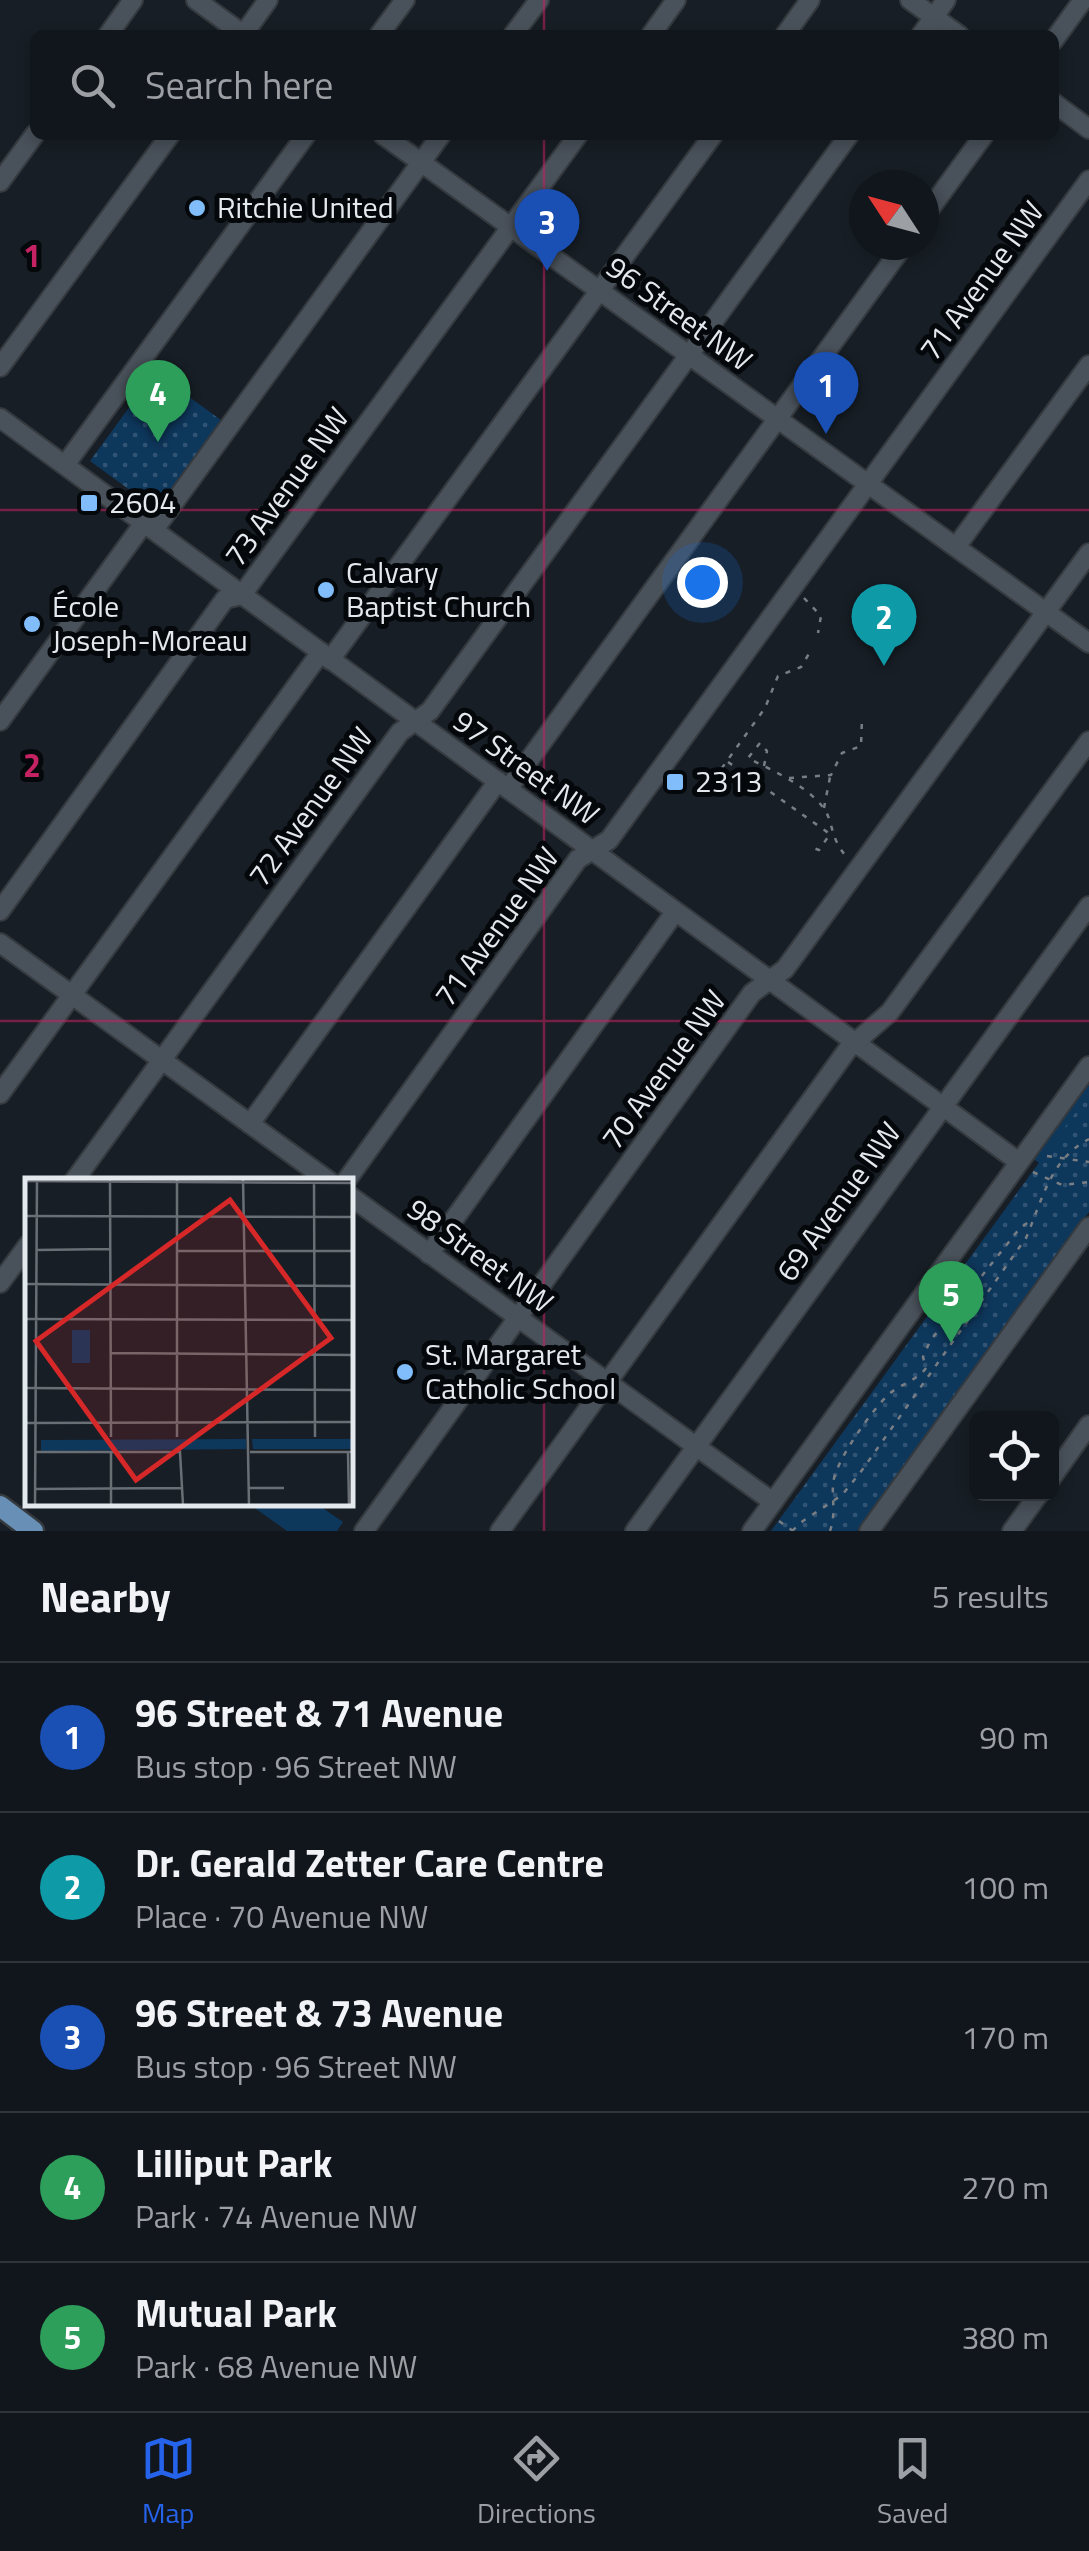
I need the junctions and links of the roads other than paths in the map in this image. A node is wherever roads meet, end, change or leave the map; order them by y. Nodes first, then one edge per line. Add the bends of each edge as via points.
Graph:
1 (133, 0) edge
2 (196, 0) edge
3 (268, 0) edge
4 (404, 0) edge
5 (539, 0) edge
6 (676, 0) edge
7 (810, 0) edge
8 (910, 0) edge
9 (946, 0) edge
10 (1083, 0) edge
11 (934, 17) junction
12 (112, 30) edge
13 (236, 30) edge
14 (247, 30) edge
15 (383, 30) edge
16 (518, 30) edge
17 (655, 30) edge
18 (789, 30) edge
19 (925, 30) edge
20 (951, 30) edge
21 (1059, 33) edge
22 (1059, 108) edge
23 (1089, 129) edge
24 (31, 140) edge
25 (166, 140) edge
26 (302, 140) edge
27 (390, 140) edge
28 (436, 140) edge
29 (574, 140) edge
30 (708, 140) edge
31 (845, 140) edge
32 (980, 140) edge
33 (421, 162) junction
34 (1089, 180) edge
35 (0, 182) edge
36 (939, 197) edge
37 (512, 227) junction
38 (893, 260) edge
39 (600, 290) junction
40 (690, 355) junction
41 (1089, 365) edge
42 (0, 367) edge
43 (0, 418) edge
44 (777, 420) junction
45 (64, 465) junction
46 (868, 484) junction
47 (148, 526) junction
48 (956, 547) junction
49 (1089, 553) edge
50 (242, 595) junction
51 (1046, 612) junction
52 (1089, 644) edge
53 (326, 656) junction
54 (0, 720) edge
55 (416, 721) junction
56 (1089, 741) edge
57 (503, 785) junction
58 (592, 850) junction
59 (1089, 906) edge
60 (0, 912) edge
61 (675, 912) junction
62 (0, 942) edge
63 (770, 980) junction
64 (72, 994) junction
65 (856, 1043) junction
66 (162, 1060) junction
67 (1089, 1066) edge
68 (0, 1094) edge
69 (942, 1106) junction
70 (250, 1124) junction
71 (1019, 1162) junction
72 (76, 1178) edge
73 (326, 1178) edge
74 (348, 1178) edge
75 (352, 1197) edge
76 (1089, 1227) edge
77 (25, 1250) edge
78 (429, 1254) junction
79 (0, 1283) edge
80 (518, 1318) junction
81 (608, 1382) junction
82 (1089, 1425) edge
83 (696, 1446) junction
84 (1059, 1466) edge
85 (1034, 1501) edge
86 (773, 1502) junction
87 (0, 1506) edge
88 (33, 1531) edge
89 (364, 1531) edge
90 (500, 1531) edge
91 (635, 1531) edge
92 (752, 1531) edge
93 (869, 1531) edge
94 (1012, 1531) edge

1 - 12 street
2 - 13 street
3 - 14 street
4 - 15 street
5 - 16 street
6 - 17 street
7 - 18 street
8 - 11 street
9 - 11 street
10 - 21 street
11 - 19 street
11 - 20 street
22 - 23 street
24 - 35 street
25 - 42 street
26 - 45 street
27 - 33 street, 96 Street NW
28 - 33 street
29 - 37 street, 73 Avenue NW
30 - 39 street
31 - 40 street, 72 Avenue NW
32 - 36 street
33 - 37 street, 96 Street NW
33 - 47 street
34 - 46 street, 71 Avenue NW
37 - 39 street, 96 Street NW
37 - 50 street, 73 Avenue NW
38 - 44 street
39 - 40 street, 96 Street NW
39 - 53 street
40 - 44 street, 96 Street NW
40 - 55 street, 72 Avenue NW via 430,711
41 - 48 street
43 - 45 street, 97 Street NW
44 - 46 street, 96 Street NW
44 - 57 street
45 - 47 street, 97 Street NW
46 - 48 street, 96 Street NW
46 - 58 street, 71 Avenue NW via 609,840
47 - 50 street, 97 Street NW
47 - 54 street
48 - 51 street, 96 Street NW
49 - 51 street, 70 Avenue NW
50 - 53 street, 97 Street NW
50 - 60 street, 73 Avenue NW via 225,599
51 - 52 street, 96 Street NW
51 - 63 street, 70 Avenue NW
53 - 55 street, 97 Street NW
53 - 64 street
55 - 57 street, 97 Street NW
55 - 66 street, 72 Avenue NW via 400,732
56 - 65 street via 890,1012
57 - 58 street, 97 Street NW
57 - 70 street
58 - 61 street, 97 Street NW
58 - 74 street, 71 Avenue NW via 578,859
59 - 69 street, 69 Avenue NW
61 - 63 street, 97 Street NW
61 - 78 street
62 - 64 street
63 - 65 street, 97 Street NW
63 - 80 street, 70 Avenue NW via 752,993
64 - 66 street
64 - 68 street
65 - 69 street, 97 Street NW
65 - 81 street
66 - 70 street
66 - 72 street, 72 Avenue NW
67 - 71 street
69 - 71 street, 97 Street NW
69 - 83 street, 69 Avenue NW
70 - 73 street
71 - 86 street
75 - 78 street, 98 Street NW
76 - 93 street
77 - 79 street
78 - 80 street, 98 Street NW
80 - 81 street, 98 Street NW
80 - 89 street, 70 Avenue NW
81 - 83 street, 98 Street NW
81 - 90 street
82 - 84 street
83 - 86 street, 98 Street NW
83 - 91 street, 69 Avenue NW
85 - 94 street
86 - 92 street
87 - 88 main road

